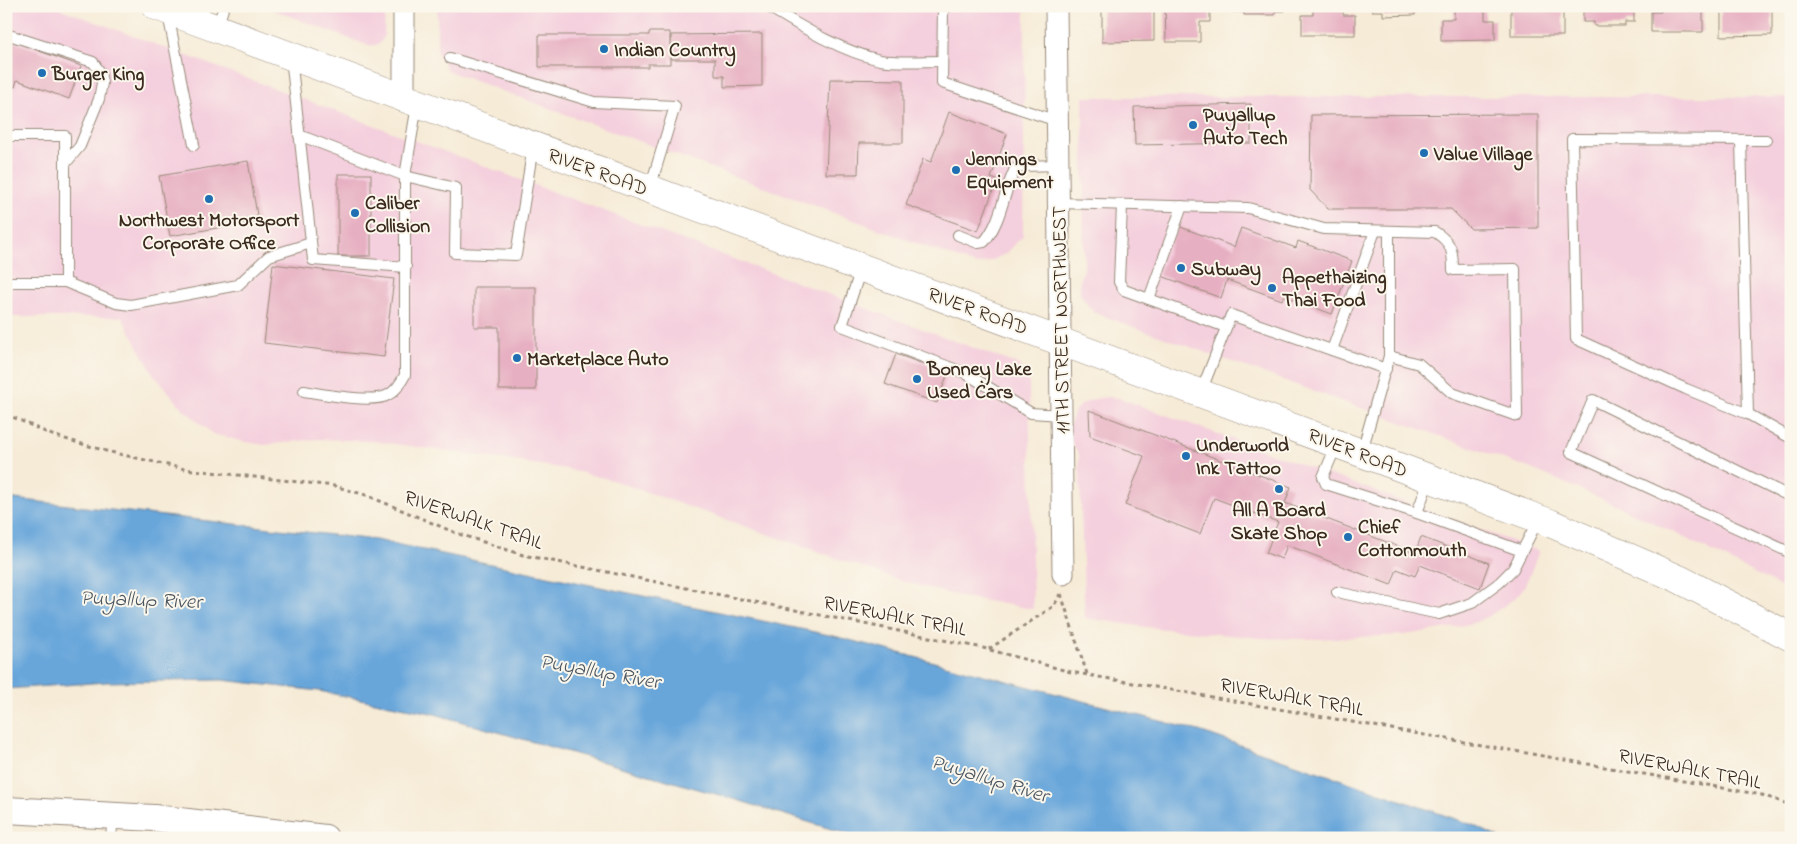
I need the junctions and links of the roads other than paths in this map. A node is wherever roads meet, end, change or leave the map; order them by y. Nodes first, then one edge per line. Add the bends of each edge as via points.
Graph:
1 (404, 6) edge
2 (768, 6) edge
3 (943, 6) edge
4 (1056, 6) edge
5 (162, 8) edge
6 (221, 18) edge
7 (6, 34) edge
8 (290, 56) junction
9 (450, 58) dead end
10 (942, 61) junction
11 (410, 102) junction
12 (1057, 121) junction
13 (299, 135) junction
14 (6, 136) edge
15 (1741, 140) junction
16 (1766, 140) dead end
17 (194, 145) dead end
18 (533, 146) junction
19 (65, 164) junction
20 (1058, 165) junction
21 (405, 176) junction
22 (649, 189) junction
23 (1058, 203) junction
24 (1122, 205) junction
25 (1182, 206) junction
26 (1375, 231) junction
27 (1388, 231) junction
28 (958, 235) dead end
29 (311, 243) junction
30 (406, 267) junction
31 (862, 268) junction
32 (6, 282) edge
33 (66, 282) junction
34 (1149, 299) junction
35 (1226, 327) junction
36 (1060, 340) junction
37 (1332, 350) junction
38 (1389, 356) junction
39 (1386, 369) junction
40 (304, 391) dead end
41 (1201, 393) junction
42 (1748, 414) junction
43 (1061, 415) junction
44 (1791, 436) edge
45 (1337, 444) junction
46 (1362, 454) junction
47 (1429, 479) junction
48 (1791, 497) edge
49 (1417, 513) junction
50 (1538, 519) junction
51 (1522, 551) junction
52 (1791, 553) edge
53 (1063, 574) dead end
54 (1337, 592) dead end
55 (1791, 638) edge
56 (6, 810) edge
57 (112, 827) edge
58 (325, 838) edge

1 - 11 street
2 - 10 lane via 826,39 862,54 882,60
3 - 10 lane
4 - 12 street, 11TH STREET NORTHWEST
5 - 6 main road, RIVER ROAD
5 - 17 lane
6 - 8 main road, RIVER ROAD
7 - 19 lane via 93,62 100,72 99,99 80,146
8 - 11 main road, RIVER ROAD
8 - 13 lane
9 - 22 lane via 594,102 674,106
10 - 12 lane via 942,83
11 - 18 main road, RIVER ROAD
11 - 21 lane
12 - 20 street, 11TH STREET NORTHWEST
13 - 21 lane
13 - 29 lane
14 - 19 lane via 65,136
15 - 16 lane
15 - 42 lane
15 - 42 lane via 1572,139 1576,339
18 - 21 lane via 516,255 456,253 456,188
18 - 22 main road, RIVER ROAD
19 - 33 lane
20 - 23 street, 11TH STREET NORTHWEST
20 - 28 lane via 1015,169 992,234 984,242
21 - 30 lane
22 - 31 main road, RIVER ROAD
23 - 24 lane
23 - 36 street, 11TH STREET NORTHWEST
24 - 25 lane
24 - 34 lane via 1119,282 1124,290
25 - 26 lane via 1248,208 1324,229
25 - 34 lane
26 - 27 lane
26 - 37 lane
27 - 38 lane
27 - 38 lane via 1435,232 1446,239 1453,256 1453,270 1515,269 1517,416 1452,393 1419,364
29 - 30 lane via 313,260
29 - 33 lane via 269,256 238,285 131,305
30 - 40 lane via 406,364 405,375 398,387 388,396 374,400
31 - 36 main road, RIVER ROAD
31 - 43 lane via 842,326 966,372 1031,413
32 - 33 lane
34 - 35 lane
35 - 37 lane via 1231,315
35 - 41 lane
36 - 41 main road, RIVER ROAD
36 - 43 street, 11TH STREET NORTHWEST
37 - 39 lane
38 - 39 lane
39 - 46 lane
41 - 45 main road, RIVER ROAD
42 - 44 lane
43 - 53 street, 11TH STREET NORTHWEST
45 - 46 main road, RIVER ROAD
45 - 49 lane via 1323,477 1326,484
46 - 47 main road, RIVER ROAD
47 - 49 lane
47 - 50 main road, RIVER ROAD
48 - 52 lane via 1593,400 1571,452
49 - 51 lane
50 - 51 lane
50 - 55 main road, RIVER ROAD via 1679,579
51 - 54 lane via 1513,569 1499,583 1472,603 1439,614
56 - 57 street
57 - 58 street via 154,818

